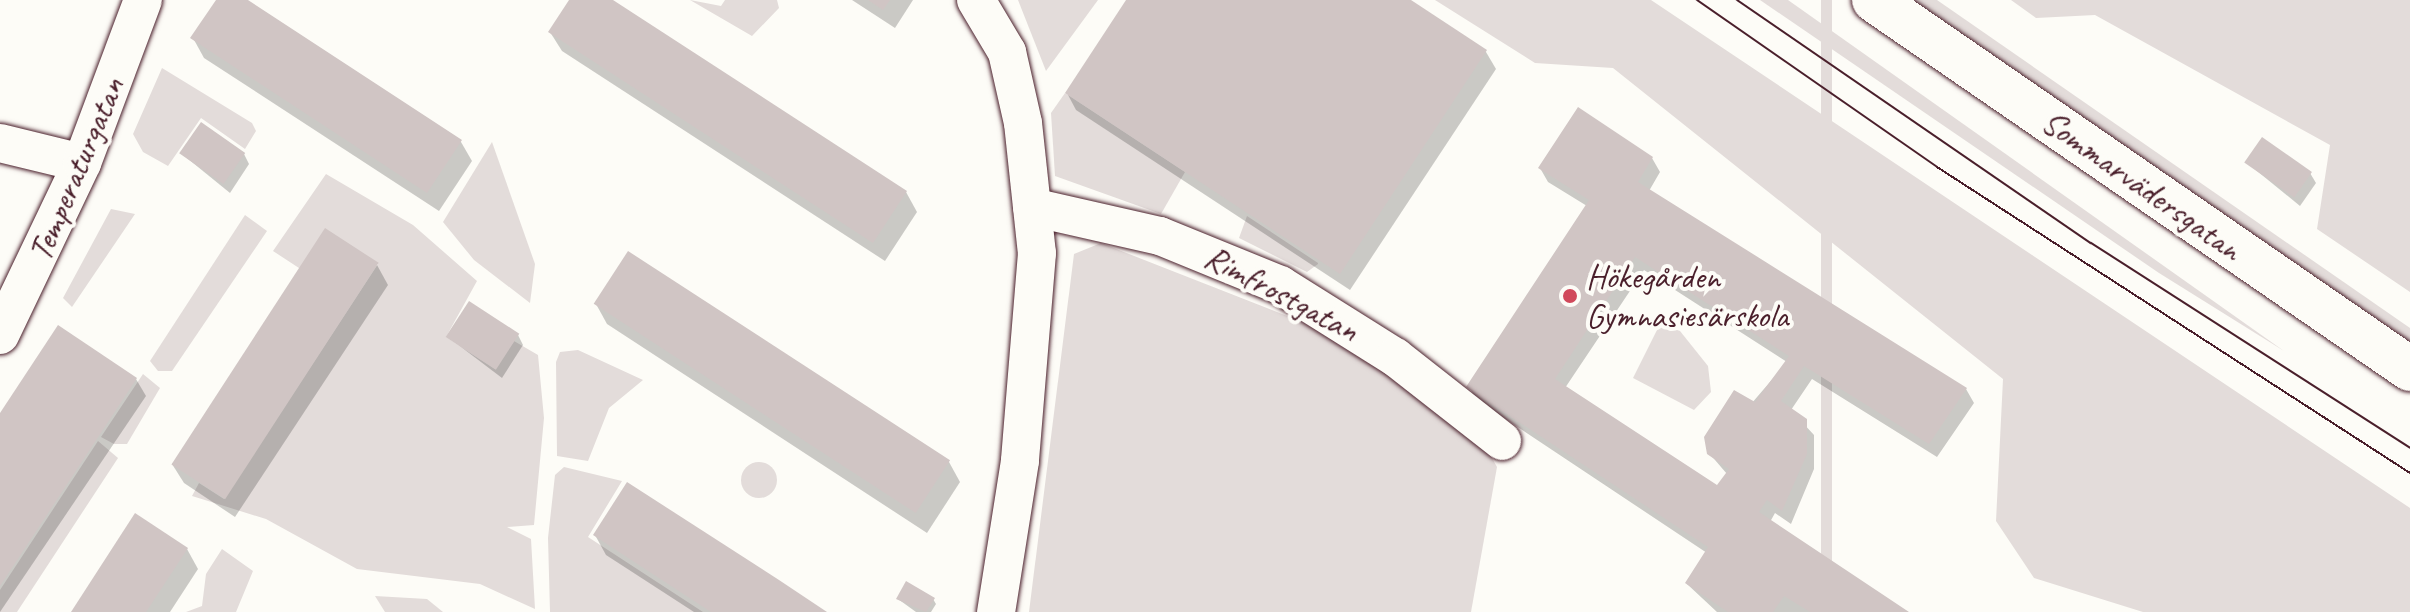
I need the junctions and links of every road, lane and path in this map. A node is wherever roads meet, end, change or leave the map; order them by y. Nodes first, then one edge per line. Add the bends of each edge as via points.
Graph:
1 (143, 0) edge
2 (976, 0) edge
3 (1874, 0) edge
4 (0, 143) edge
5 (82, 163) junction
6 (1032, 207) junction
7 (0, 335) edge
8 (2410, 369) edge
9 (1502, 441) dead end
10 (996, 612) edge

1 - 5 street, Temperaturgatan
2 - 6 street via 1007,52
3 - 8 street, Sommarvädersgatan
4 - 5 street
5 - 7 street, Temperaturgatan
6 - 9 street, Rimfrostgatan via 1160,236 1280,285 1395,357
6 - 10 street via 1037,253 1028,396

